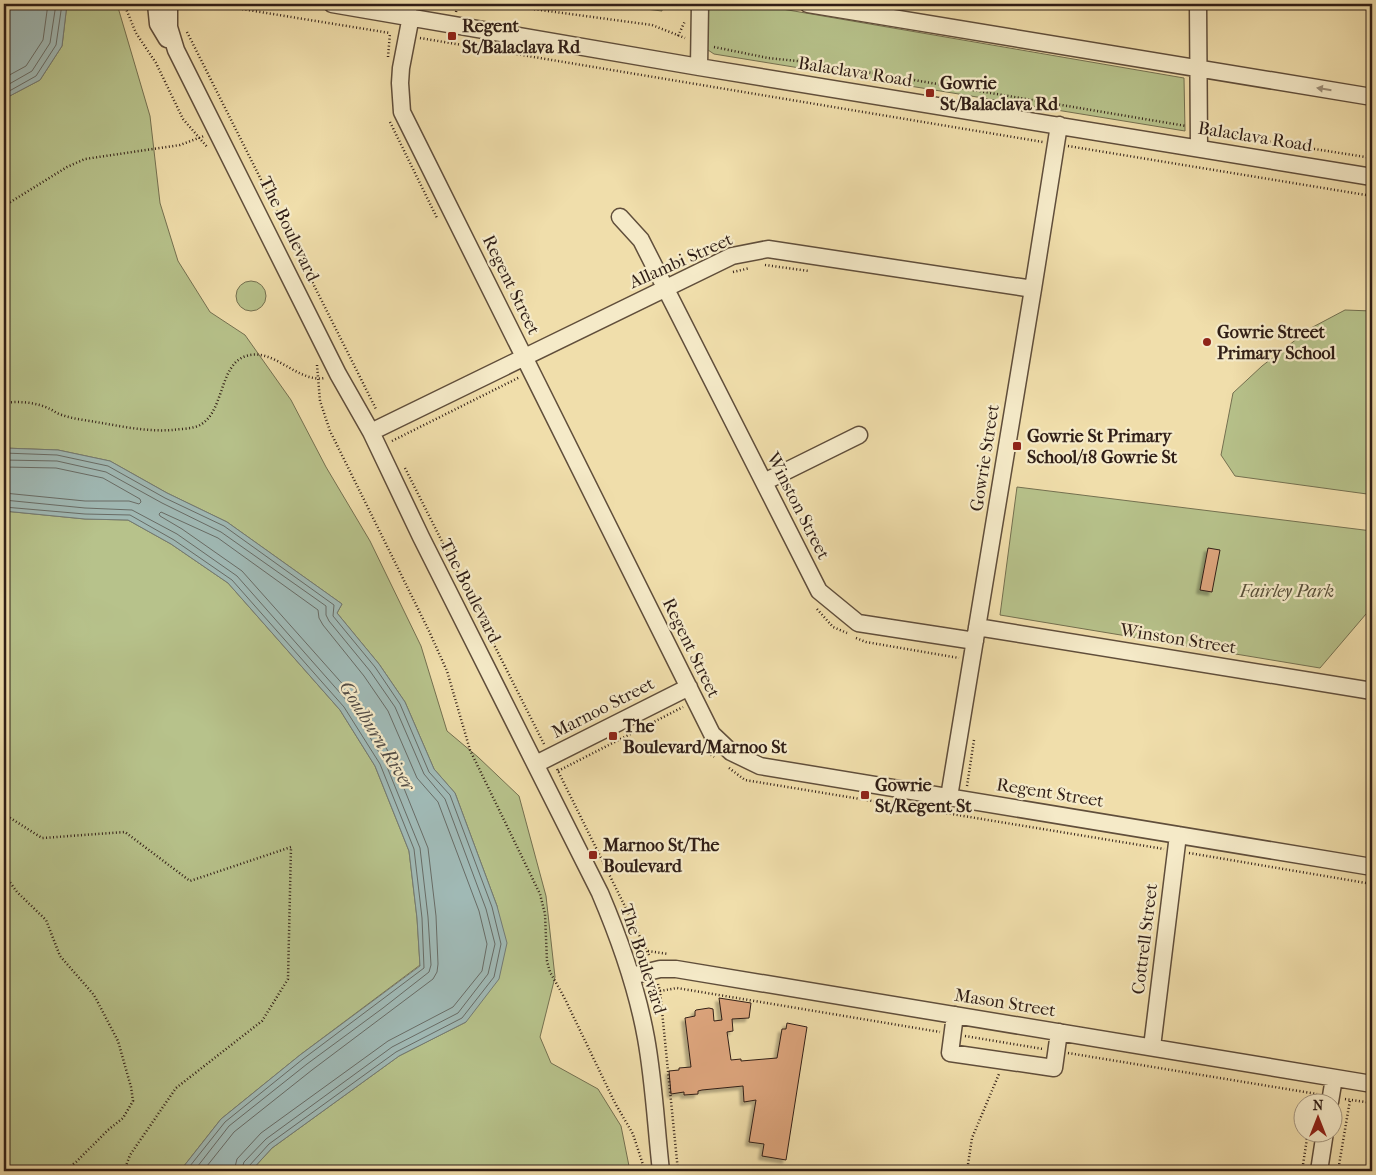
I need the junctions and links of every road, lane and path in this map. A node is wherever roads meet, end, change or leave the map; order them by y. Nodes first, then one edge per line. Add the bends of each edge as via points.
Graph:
1 (124, 4) edge
2 (156, 4) edge
3 (169, 4) edge
4 (211, 4) edge
5 (332, 4) edge
6 (496, 4) edge
7 (700, 4) edge
8 (808, 4) edge
9 (1198, 4) edge
10 (685, 13) dead end
11 (411, 16) junction
12 (398, 34) junction
13 (678, 36) junction
14 (710, 43) junction
15 (176, 50) junction
16 (387, 60) dead end
17 (699, 67) junction
18 (1198, 68) junction
19 (1372, 97) edge
20 (389, 116) dead end
21 (1059, 125) junction
22 (1199, 128) junction
23 (217, 130) junction
24 (198, 138) junction
25 (1276, 143) junction
26 (1056, 144) junction
27 (1199, 148) junction
28 (210, 150) dead end
29 (1372, 158) edge
30 (1274, 160) junction
31 (1372, 176) edge
32 (1372, 196) edge
33 (4, 206) edge
34 (620, 217) dead end
35 (440, 222) dead end
36 (666, 288) junction
37 (1033, 289) junction
38 (315, 360) dead end
39 (518, 366) junction
40 (338, 374) junction
41 (319, 379) junction
42 (4, 403) edge
43 (371, 432) junction
44 (858, 435) dead end
45 (764, 482) junction
46 (976, 634) junction
47 (683, 690) junction
48 (1372, 691) edge
49 (703, 744) dead end
50 (714, 757) dead end
51 (722, 763) dead end
52 (536, 764) junction
53 (558, 771) dead end
54 (949, 797) junction
55 (4, 814) edge
56 (1178, 835) junction
57 (1176, 851) junction
58 (1372, 867) edge
59 (4, 874) edge
60 (1372, 884) edge
61 (631, 976) junction
62 (660, 991) dead end
63 (955, 1015) junction
64 (1059, 1032) junction
65 (953, 1034) junction
66 (1152, 1047) junction
67 (1056, 1051) junction
68 (1004, 1061) junction
69 (1334, 1078) junction
70 (1372, 1084) edge
71 (1303, 1092) edge
72 (1332, 1092) edge
73 (1344, 1100) edge
74 (1350, 1100) junction
75 (1372, 1103) edge
76 (1306, 1142) edge
77 (1324, 1142) edge
78 (64, 1171) edge
79 (124, 1171) edge
80 (645, 1171) edge
81 (661, 1171) edge
82 (967, 1171) edge
83 (1302, 1171) edge
84 (1319, 1171) edge
85 (1338, 1171) edge

1 - 24 path via 136,33 156,64 183,119
2 - 15 street, The Boulevard via 159,27
3 - 15 street, The Boulevard via 169,27
4 - 12 path
5 - 11 street, Balaclava Road
6 - 13 path via 652,25
7 - 14 street
8 - 18 street
9 - 18 street
10 - 13 path via 685,22
11 - 12 street, Regent Street
11 - 17 street, Balaclava Road
12 - 16 path
12 - 26 path
12 - 39 street, Regent Street via 402,112
13 - 14 path
14 - 17 street
14 - 22 path via 768,58
15 - 23 street, The Boulevard
17 - 21 street, Balaclava Road
19 -> 18 street
18 - 22 street
20 - 35 path via 391,126
21 - 26 street, Gowrie Street
21 - 27 street, Balaclava Road
22 - 25 path
22 - 27 street
23 - 24 path
23 - 40 street, The Boulevard
24 - 28 path
24 - 33 path via 162,149 86,159 67,167
25 - 29 path
25 - 30 path
26 - 32 path
26 - 37 street, Gowrie Street
27 - 30 street, Balaclava Road
30 - 31 street, Balaclava Road
34 - 36 street, Winston Street via 641,240
36 - 37 street, Allambi Street via 732,256 768,249
36 - 39 street, Allambi Street
36 - 45 street, Winston Street
37 - 46 street, Gowrie Street
38 - 41 path
39 - 43 street, Allambi Street
39 - 47 street, Regent Street
40 - 41 path
40 - 43 street, The Boulevard
41 - 42 path via 262,355 248,356 240,359 230,370 222,392 204,422 171,430 77,419 20,401
41 - 80 path via 323,415 429,631 454,692 470,750 540,894 550,972 633,1134
43 - 52 street, The Boulevard
44 - 45 street
45 - 46 street, Winston Street via 819,591 858,623
46 - 48 street, Winston Street
46 - 54 street, Gowrie Street
47 - 52 street, Marnoo Street
47 - 53 path via 684,707
47 - 54 street, Regent Street via 712,734 732,752 760,766
49 - 50 path
51 - 57 path via 745,780
52 - 61 street, The Boulevard via 600,893
54 - 56 street, Regent Street
55 - 79 path via 42,838 125,832 190,880 291,847 288,979 262,1021 176,1088 130,1155
56 - 57 street, Cottrell Street
56 - 58 street, Regent Street
57 - 60 path
57 - 66 street, Cottrell Street
59 - 78 path via 17,892 46,920 60,956 94,995 118,1041 131,1087 133,1101 123,1118
61 - 63 street, Mason Street via 660,968 676,968
61 - 81 street, The Boulevard via 646,1040
62 - 65 path via 677,988
63 - 64 street, Mason Street
63 - 65 street
64 - 66 street, Mason Street
64 - 67 street
65 - 67 path
65 - 68 street via 950,1053
66 - 69 street, Mason Street
67 - 68 street via 1054,1068
67 - 71 path
68 - 82 path via 972,1138
69 - 70 street, Mason Street
69 - 72 street
73 - 74 path
74 - 75 path
74 - 85 path
76 - 83 path
77 - 84 street

